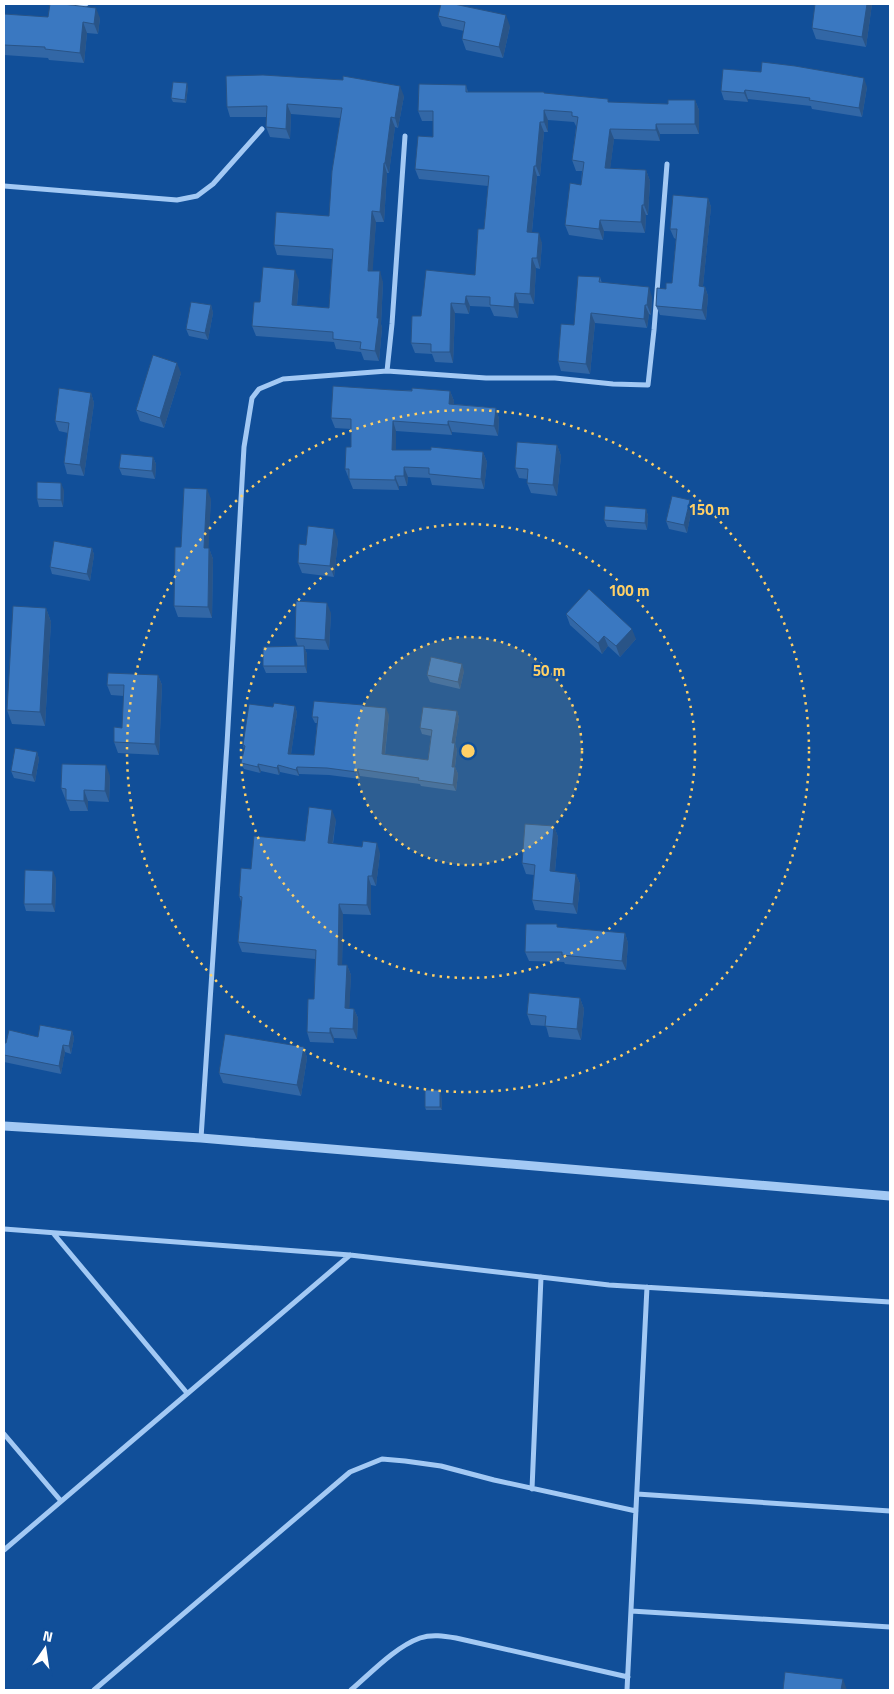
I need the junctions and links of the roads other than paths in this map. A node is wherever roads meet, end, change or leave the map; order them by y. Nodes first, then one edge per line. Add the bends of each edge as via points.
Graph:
1 (65, 4) edge
2 (86, 4) edge
3 (262, 129) dead end
4 (405, 136) dead end
5 (667, 164) dead end
6 (4, 186) edge
7 (387, 371) junction
8 (4, 1126) edge
9 (201, 1138) junction
10 (890, 1196) edge
11 (4, 1229) edge
12 (53, 1233) junction
13 (350, 1255) junction
14 (541, 1277) junction
15 (647, 1287) junction
16 (890, 1302) edge
17 (187, 1393) junction
18 (4, 1434) edge
19 (532, 1488) junction
20 (637, 1494) junction
21 (61, 1501) junction
22 (636, 1511) junction
23 (890, 1511) edge
24 (4, 1550) edge
25 (631, 1611) junction
26 (890, 1628) edge
27 (628, 1677) junction
28 (94, 1690) edge
29 (351, 1690) edge
30 (627, 1690) edge

1 - 2 street
3 - 6 street via 213,184 197,196 177,200
4 - 7 street
5 - 7 street via 648,385
7 - 9 street via 282,379 259,389 252,398 244,447
8 - 9 street
9 - 10 street
11 - 12 street
12 - 13 street
12 - 17 street
13 - 14 street
13 - 17 street
14 - 15 street
14 - 19 street
15 - 16 street
15 - 20 street
17 - 21 street
18 - 21 street
19 - 22 street
19 - 28 street via 406,1460 382,1459 350,1472
20 - 22 street
20 - 23 street
21 - 24 street
22 - 25 street
25 - 26 street
25 - 27 street
27 - 29 street via 456,1638 430,1636 401,1648
27 - 30 street

